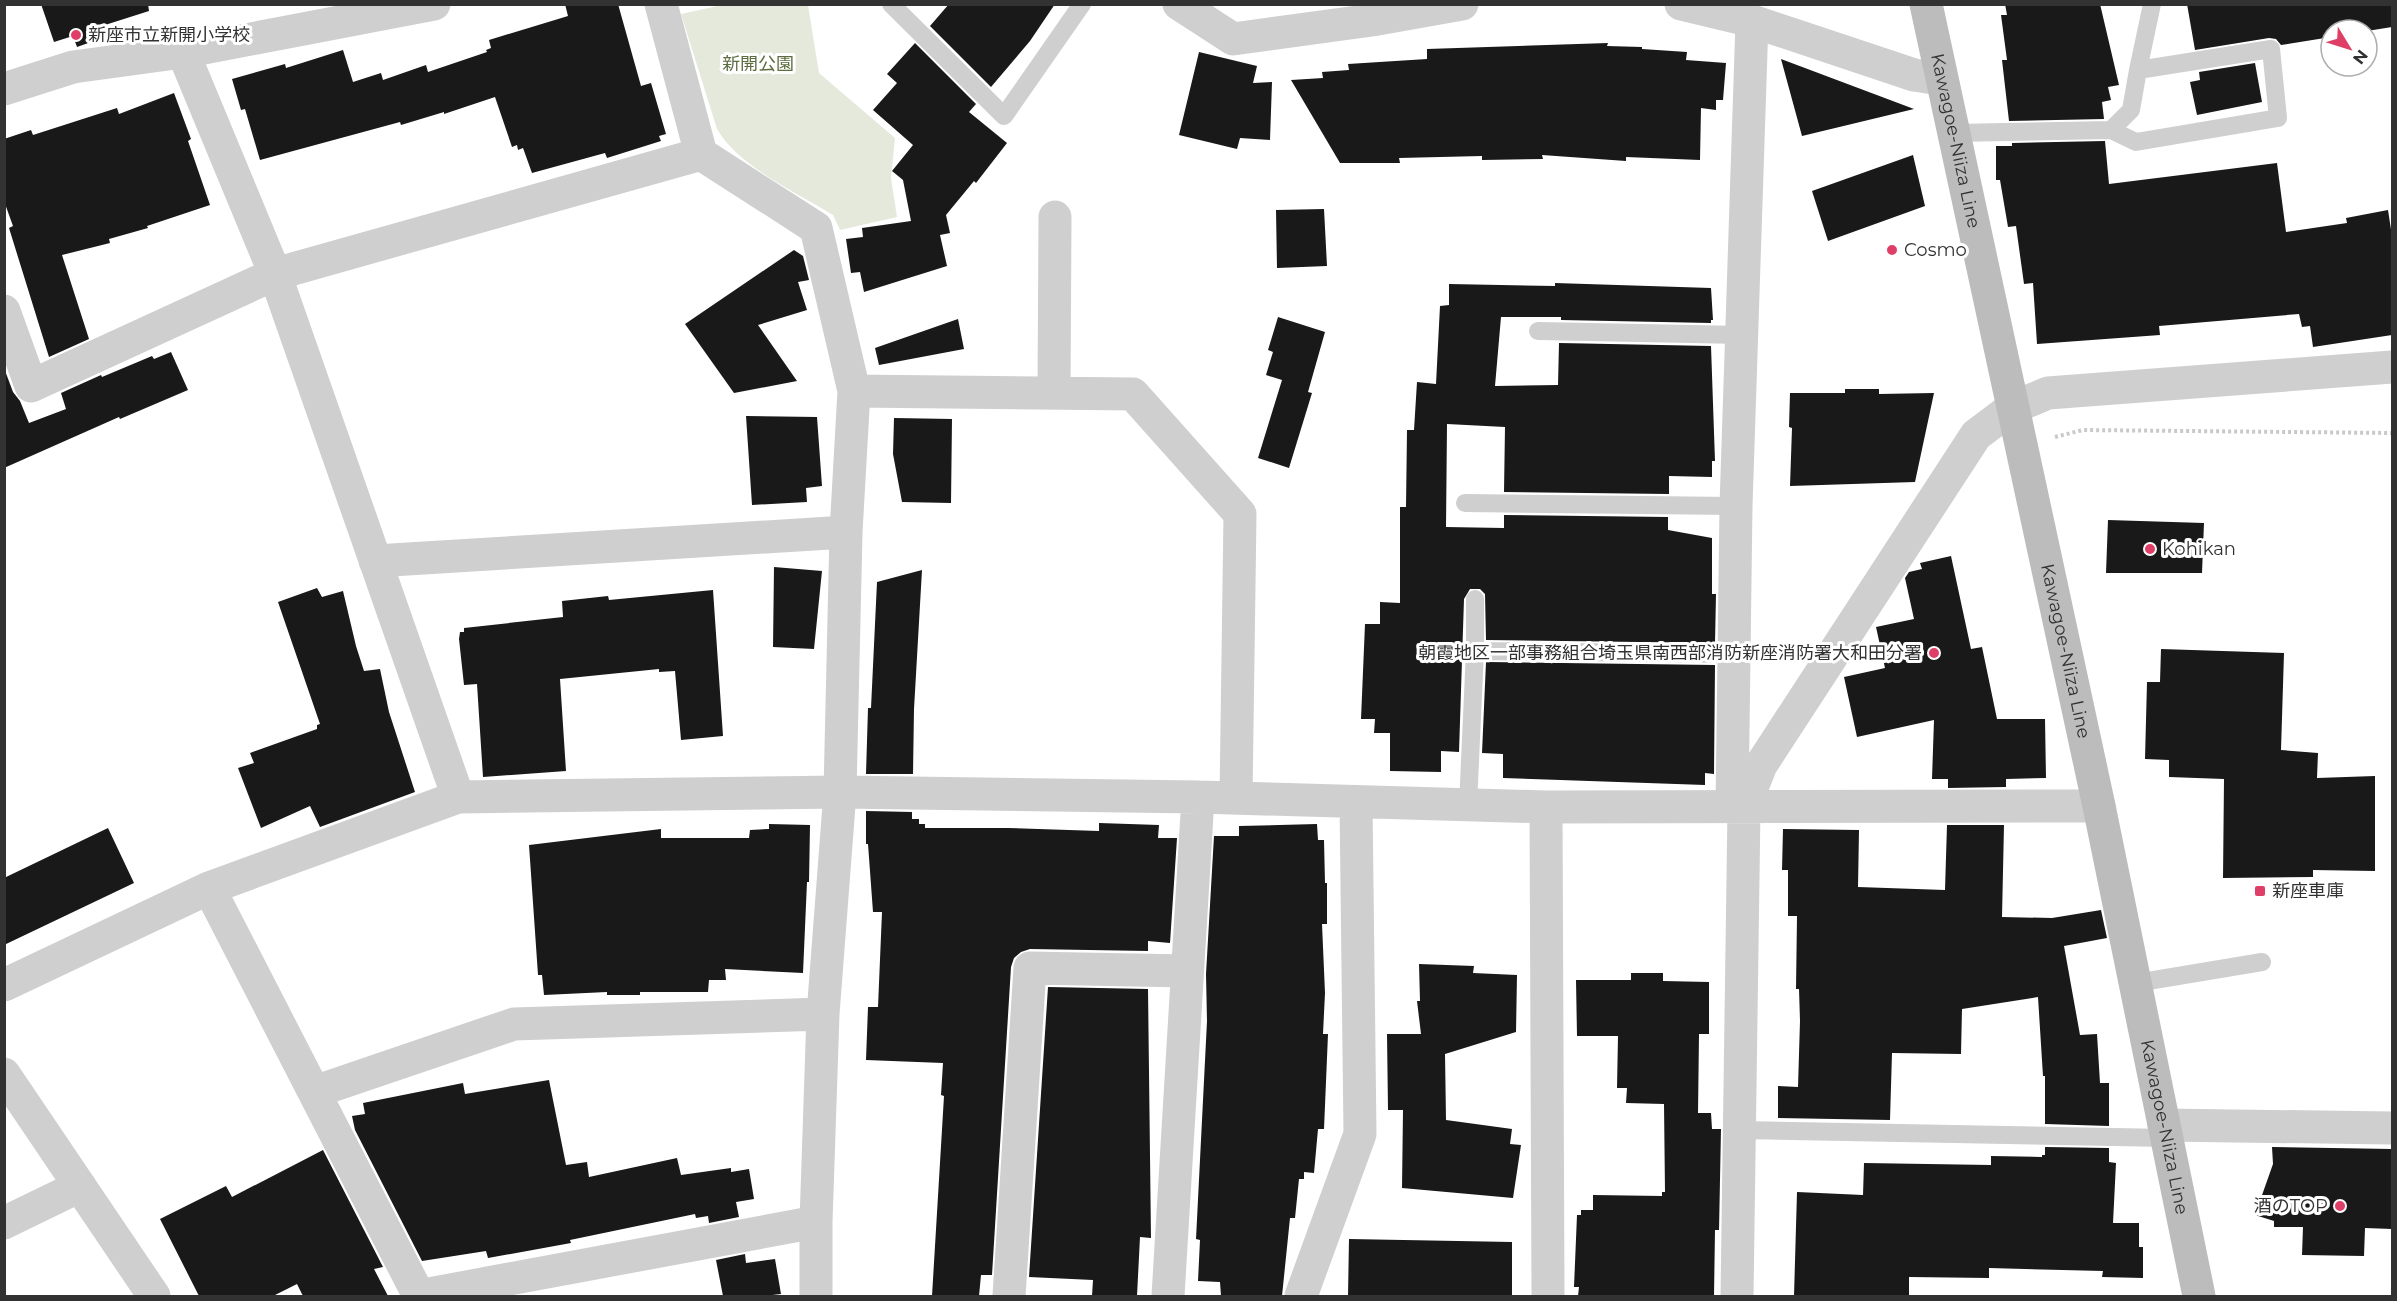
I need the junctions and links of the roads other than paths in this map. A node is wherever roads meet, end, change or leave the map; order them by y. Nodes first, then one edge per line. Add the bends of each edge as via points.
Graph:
1 (434, 4) edge
2 (661, 4) edge
3 (891, 4) edge
4 (1082, 4) edge
5 (1179, 4) edge
6 (1462, 4) edge
7 (1681, 4) edge
8 (1926, 4) edge
9 (2152, 4) edge
10 (1372, 12) edge
11 (1752, 21) junction
12 (183, 52) junction
13 (2138, 70) junction
14 (1940, 79) junction
15 (4, 89) edge
16 (2111, 130) junction
17 (1953, 133) junction
18 (700, 154) junction
19 (1055, 217) dead end
20 (275, 274) junction
21 (4, 311) edge
22 (1538, 331) dead end
23 (1742, 335) junction
24 (2392, 367) edge
25 (855, 391) junction
26 (1054, 393) junction
27 (2012, 408) junction
28 (1465, 503) dead end
29 (1736, 506) junction
30 (846, 532) junction
31 (375, 561) junction
32 (1475, 599) dead end
33 (1475, 651) junction
34 (1733, 654) junction
35 (840, 792) junction
36 (458, 797) junction
37 (1198, 797) junction
38 (1236, 798) junction
39 (1356, 802) junction
40 (1468, 805) junction
41 (2099, 806) junction
42 (1545, 807) junction
43 (1738, 807) junction
44 (209, 888) junction
45 (2262, 962) dead end
46 (1187, 971) junction
47 (2136, 982) junction
48 (4, 985) edge
49 (823, 1014) junction
50 (4, 1074) edge
51 (314, 1092) junction
52 (2392, 1128) edge
53 (1740, 1130) junction
54 (2166, 1131) junction
55 (80, 1186) junction
56 (816, 1222) junction
57 (4, 1223) edge
58 (154, 1296) edge
59 (418, 1296) edge
60 (816, 1296) edge
61 (1009, 1296) edge
62 (1168, 1296) edge
63 (1301, 1296) edge
64 (1548, 1296) edge
65 (1737, 1296) edge
66 (2199, 1296) edge

1 - 12 street
2 - 18 street
3 - 4 lane via 1004,116
5 - 10 street via 1233,39
6 - 10 street
7 - 11 street
8 - 14 main road, Kawagoe-Niiza Line
9 - 13 lane
11 - 14 street via 1914,75
11 - 23 street
12 - 15 street via 73,67
12 - 20 street
13 - 16 lane via 2131,110
13 - 16 lane via 2271,49 2277,118 2136,142
14 - 17 main road, Kawagoe-Niiza Line
16 - 17 lane
17 - 27 main road, Kawagoe-Niiza Line
18 - 20 street
18 - 25 street via 816,228
19 - 26 street
20 - 21 street via 32,386
20 - 31 street
22 - 23 lane
23 - 29 street
24 - 27 street via 2048,393
25 - 26 street
25 - 30 street
26 - 38 street via 1133,393 1240,514
27 - 41 main road, Kawagoe-Niiza Line
27 - 43 street via 1976,435 1761,765
28 - 29 lane
29 - 34 street
30 - 31 street
30 - 35 street
31 - 36 street
32 - 33 lane
33 - 34 lane
33 - 40 lane
34 - 43 street
35 - 36 street
35 - 37 street
35 - 49 street
36 - 44 street
37 - 38 street
37 - 46 street
38 - 39 street
39 - 40 street
39 - 63 street via 1360,1134
40 - 42 street
41 - 43 street
41 - 47 main road, Kawagoe-Niiza Line
42 - 43 street
42 - 64 street
43 - 53 street
44 - 48 street
44 - 51 street
45 - 47 lane
46 - 61 street via 1030,968
46 - 62 street
47 - 54 main road, Kawagoe-Niiza Line
49 - 51 street via 514,1024
49 - 56 street
50 - 55 street
51 - 59 street
52 - 54 street
53 - 54 lane
53 - 65 street
54 - 66 main road, Kawagoe-Niiza Line
55 - 57 street
55 - 58 street
56 - 59 street
56 - 60 street

